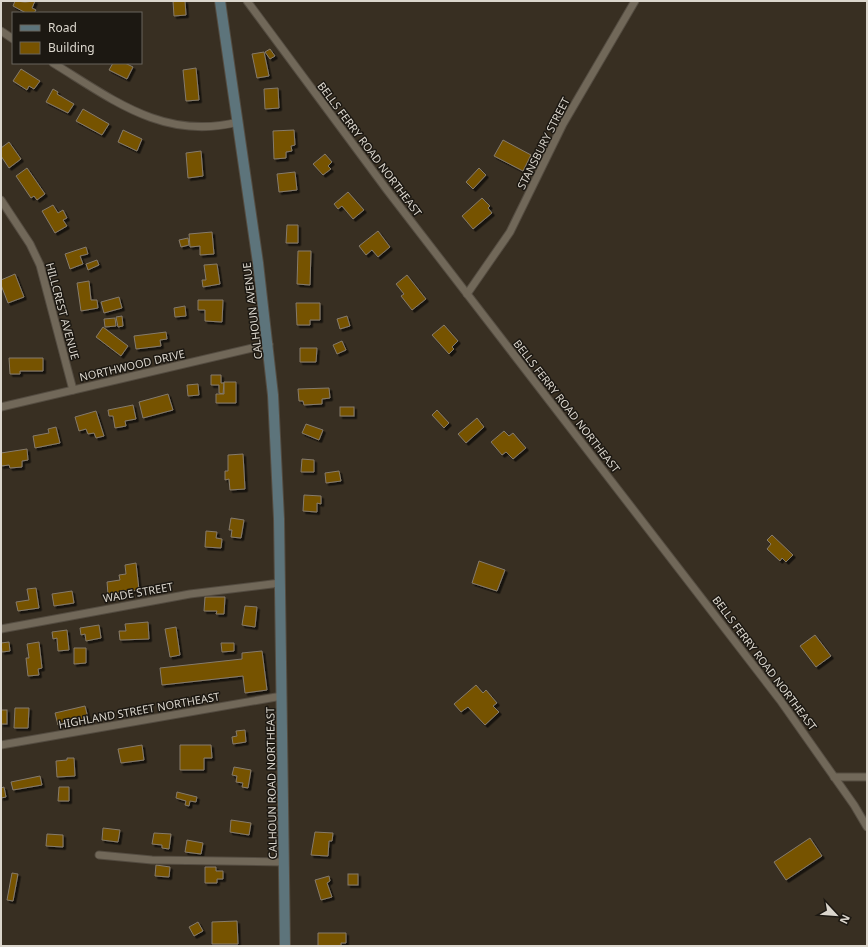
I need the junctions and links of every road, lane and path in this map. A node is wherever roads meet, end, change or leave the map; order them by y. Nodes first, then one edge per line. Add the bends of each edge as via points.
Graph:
1 (220, 1) edge
2 (246, 1) edge
3 (635, 1) edge
4 (1, 31) edge
5 (12, 38) edge
6 (55, 64) edge
7 (238, 122) junction
8 (1, 200) edge
9 (467, 294) junction
10 (269, 344) junction
11 (73, 390) junction
12 (1, 407) edge
13 (280, 583) junction
14 (281, 620) joint
15 (1, 629) edge
16 (282, 696) junction
17 (1, 745) edge
18 (834, 777) junction
19 (867, 777) edge
20 (867, 827) edge
21 (99, 854) dead end
22 (284, 862) junction
23 (285, 946) edge

1 - 7 street, CALHOUN AVENUE
2 - 9 street, BELLS FERRY ROAD NORTHEAST
3 - 9 street, STANSBURY STREET via 563,124 510,232
4 - 5 street
6 - 7 street via 118,103 156,120 195,126
7 - 10 street, CALHOUN AVENUE
8 - 11 street, HILLCREST AVENUE via 30,244 40,265
9 - 18 street, BELLS FERRY ROAD NORTHEAST via 723,625
10 - 11 street, NORTHWOOD DRIVE
10 - 13 street, CALHOUN AVENUE via 277,465
11 - 12 street, NORTHWOOD DRIVE
13 - 14 street, CALHOUN AVENUE
13 - 15 street, WADE STREET via 190,594
14 - 16 street, CALHOUN ROAD NORTHEAST
16 - 17 street, HIGHLAND STREET NORTHEAST
16 - 22 street, CALHOUN ROAD NORTHEAST
18 - 19 street
18 - 20 street, BELLS FERRY ROAD NORTHEAST
21 - 22 street via 152,860
22 - 23 street, CALHOUN ROAD NORTHEAST

